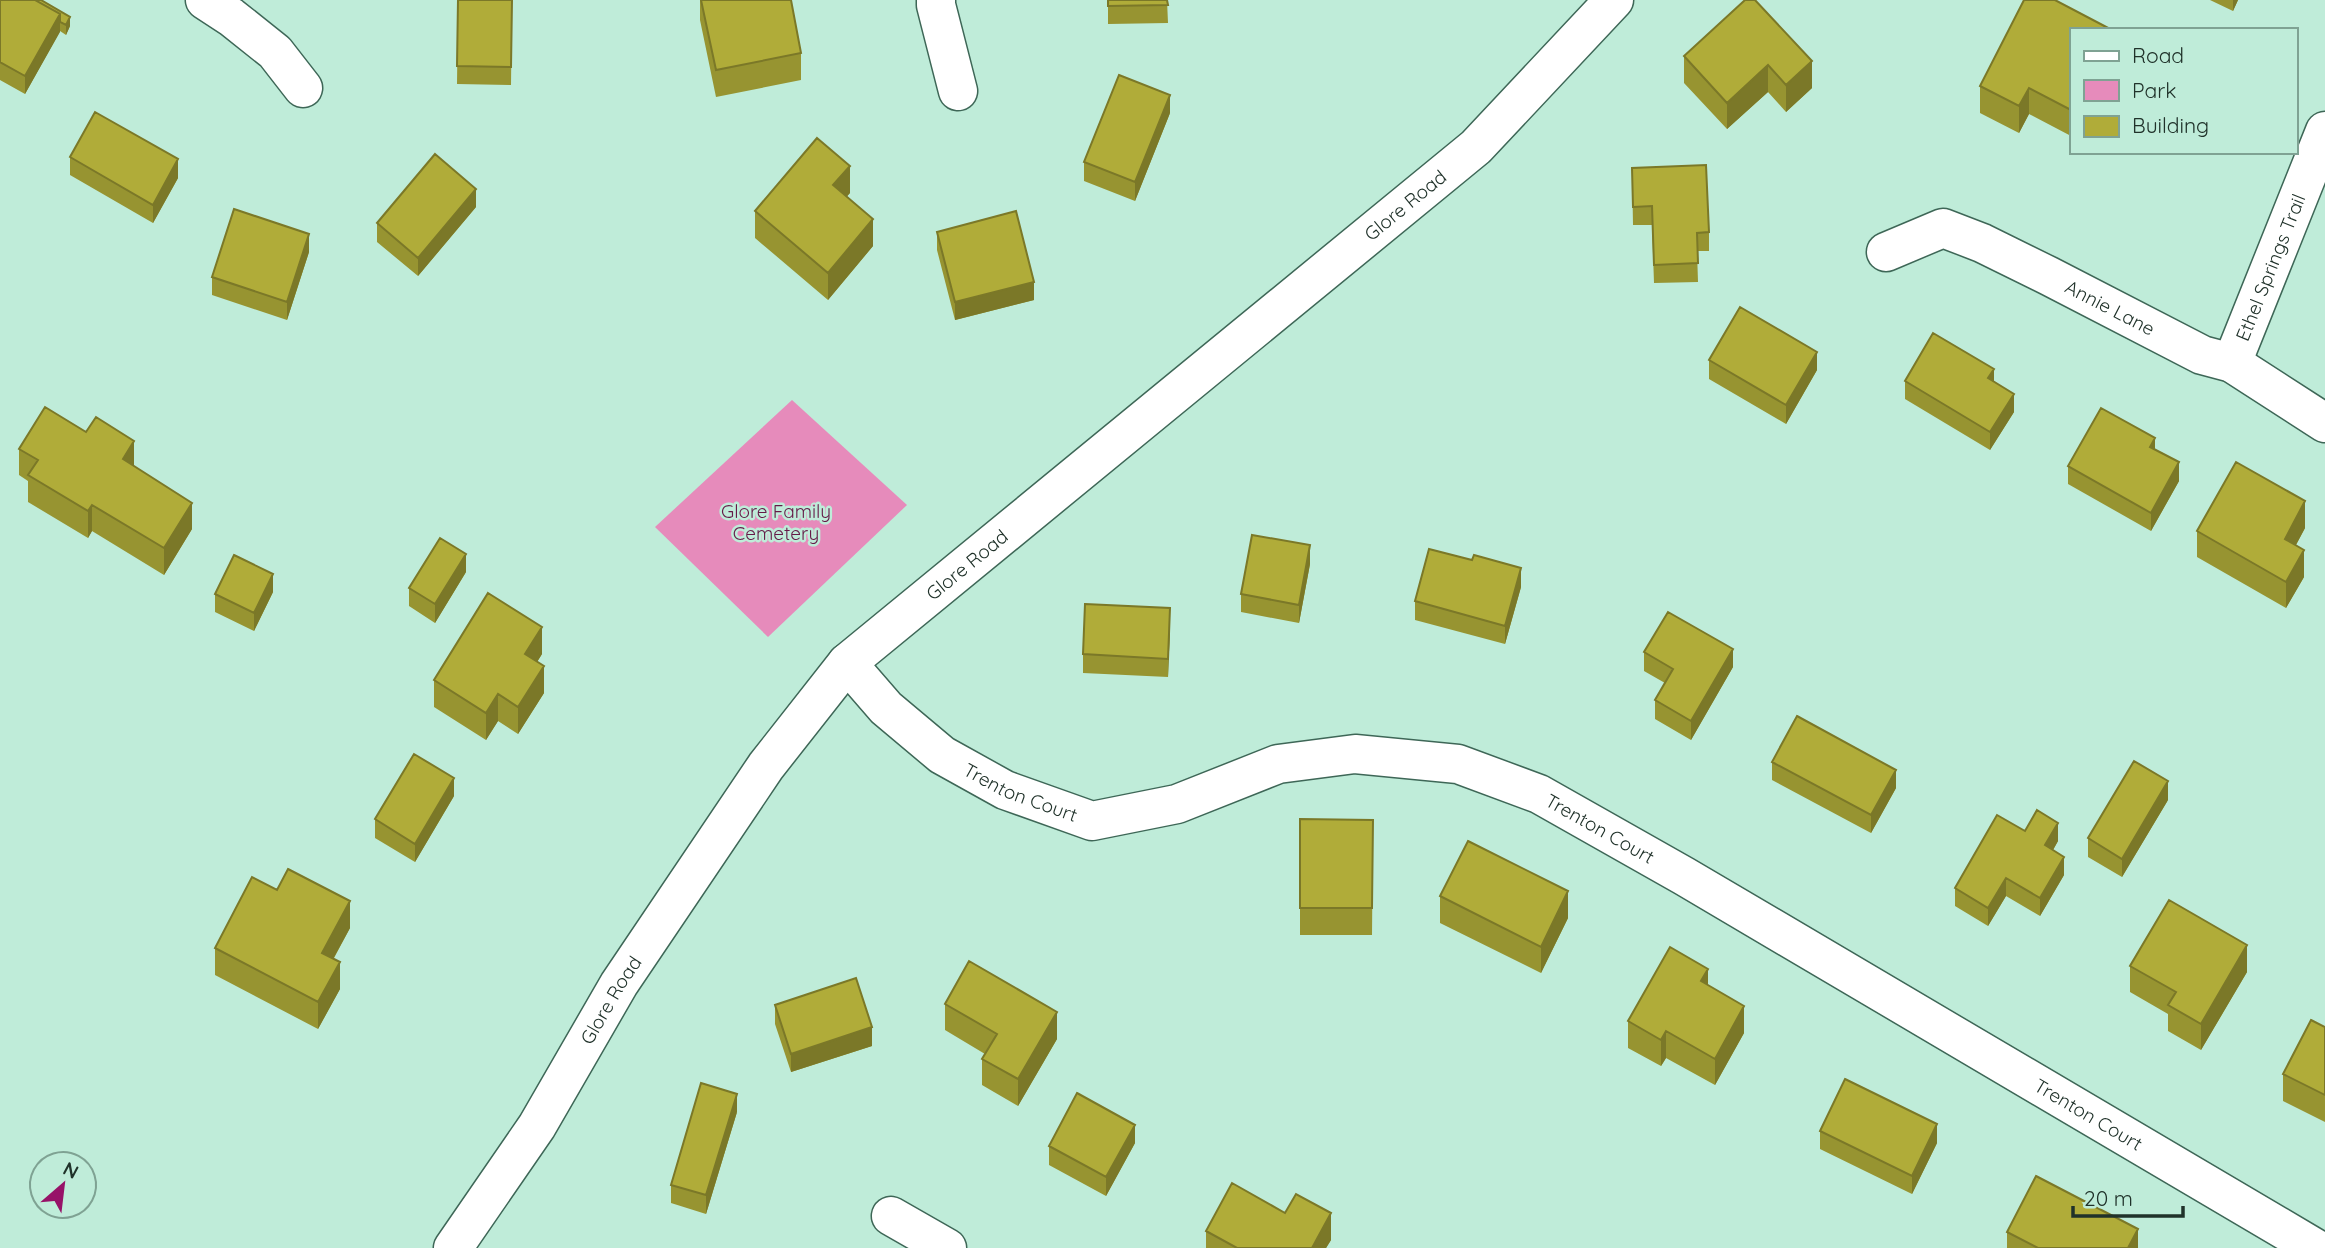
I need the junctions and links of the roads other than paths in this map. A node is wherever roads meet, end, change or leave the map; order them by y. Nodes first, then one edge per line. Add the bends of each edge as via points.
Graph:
1 (205, 0) edge
2 (936, 0) edge
3 (1614, 0) edge
4 (303, 88) dead end
5 (958, 90) dead end
6 (2325, 131) edge
7 (1886, 252) dead end
8 (2232, 363) junction
9 (2325, 423) edge
10 (847, 663) junction
11 (891, 1216) dead end
12 (453, 1248) edge
13 (947, 1248) edge
14 (2315, 1248) edge

1 - 4 street via 275,52
2 - 5 street
3 - 10 street, Glore Road via 1476,147
6 - 8 street, Ethel Springs Trail
7 - 8 street, Annie Lane via 1943,228 1982,243 2202,355
8 - 9 street, Annie Lane
10 - 12 street, Glore Road via 766,766 634,961 537,1126
10 - 14 street, Trenton Court via 886,708 942,755 1005,790 1092,821 1177,804 1278,764 1355,754 1458,764 1539,794
11 - 13 street

